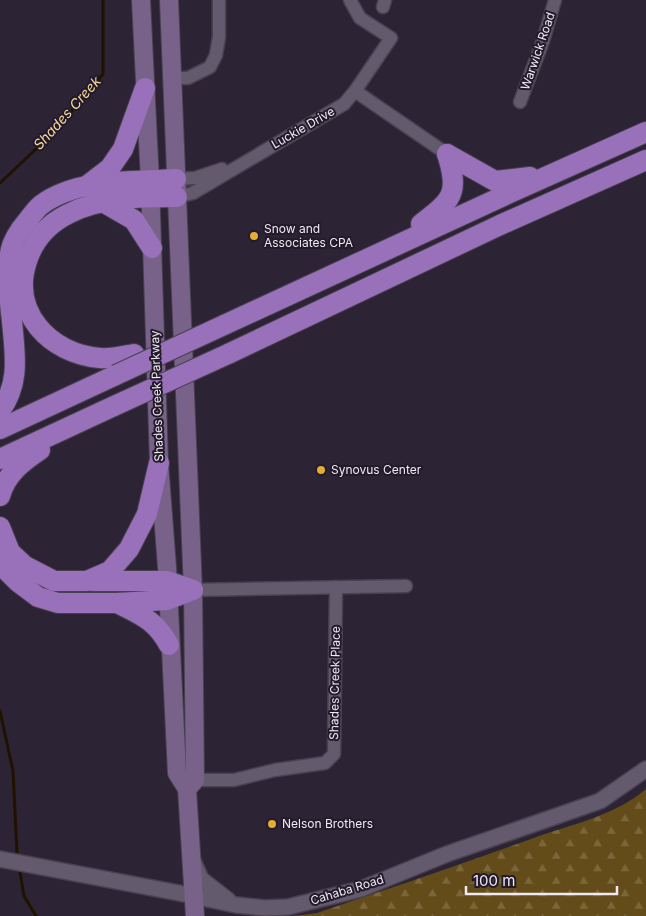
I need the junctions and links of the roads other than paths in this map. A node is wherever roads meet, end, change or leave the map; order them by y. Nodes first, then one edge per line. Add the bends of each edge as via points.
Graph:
1 (141, 0) edge
2 (169, 0) edge
3 (219, 0) edge
4 (350, 0) edge
5 (555, 0) edge
6 (172, 78) junction
7 (145, 88) junction
8 (355, 91) junction
9 (520, 102) dead end
10 (646, 132) edge
11 (447, 154) junction
12 (246, 160) junction
13 (646, 160) edge
14 (550, 174) junction
15 (88, 185) junction
16 (177, 188) junction
17 (150, 189) junction
18 (103, 202) junction
19 (392, 247) junction
20 (152, 248) junction
21 (16, 288) junction
22 (224, 318) junction
23 (0, 412) edge
24 (76, 424) junction
25 (0, 429) edge
26 (0, 459) edge
27 (159, 463) junction
28 (0, 496) edge
29 (0, 527) edge
30 (0, 564) edge
31 (87, 581) junction
32 (406, 586) dead end
33 (336, 587) junction
34 (167, 590) junction
35 (193, 590) junction
36 (117, 603) junction
37 (170, 646) junction
38 (646, 770) edge
39 (191, 784) junction
40 (191, 856) junction
41 (0, 859) edge
42 (194, 897) junction
43 (236, 906) junction
44 (194, 916) edge

1 - 7 main road, Shades Creek Parkway
2 - 6 main road, Shades Creek Parkway
3 - 6 street via 219,37 210,67 188,78
4 - 8 street, Luckie Drive via 360,18 391,38
5 - 9 street, Warwick Road
6 - 16 main road, Shades Creek Parkway
7 - 15 highway via 123,149 110,168
7 - 17 main road, Shades Creek Parkway
8 - 11 street
8 - 12 street, Luckie Drive via 344,104
10 - 14 highway
11 - 14 highway via 495,181
11 - 19 highway via 453,185 451,197 444,207
12 - 16 street, Luckie Drive
12 - 16 street, Luckie Drive via 193,193
13 - 24 highway, bridge
14 - 19 highway
15 - 17 highway
15 - 21 highway via 64,192 40,206 22,226 10,251 8,276
16 - 17 highway
16 - 35 main road, Shades Creek Parkway
17 - 18 highway
17 - 20 main road, Shades Creek Parkway
18 - 20 highway via 134,220
18 - 21 highway via 68,214 41,234 31,249
19 - 22 highway via 358,262 320,267
20 - 27 main road, Shades Creek Parkway
21 - 22 highway via 23,292 30,315 48,337 67,349 101,358 134,354
21 - 23 highway via 14,385
22 - 25 highway, bridge
24 - 26 highway
24 - 28 highway via 19,466 7,480
27 - 31 highway via 147,514 129,549 110,570
27 - 34 main road, Shades Creek Parkway
29 - 31 highway via 10,552 25,566 54,581
30 - 36 highway via 38,597 68,604
31 - 34 highway
32 - 33 street
33 - 35 street
33 - 39 street, Shades Creek Place via 334,754 326,763 234,780
34 - 35 highway
34 - 36 highway
34 - 37 main road, Shades Creek Parkway
35 - 39 main road, Shades Creek Parkway
36 - 37 highway via 154,624
37 - 39 main road, Shades Creek Parkway via 177,773
38 - 43 street, Cahaba Road via 600,801 447,854 361,889 288,907
39 - 40 main road, Shades Creek Parkway
40 - 42 main road, Shades Creek Parkway
40 - 43 street via 201,879
41 - 42 street, Cahaba Road
42 - 43 street, Cahaba Road
42 - 44 main road, Shades Creek Parkway

